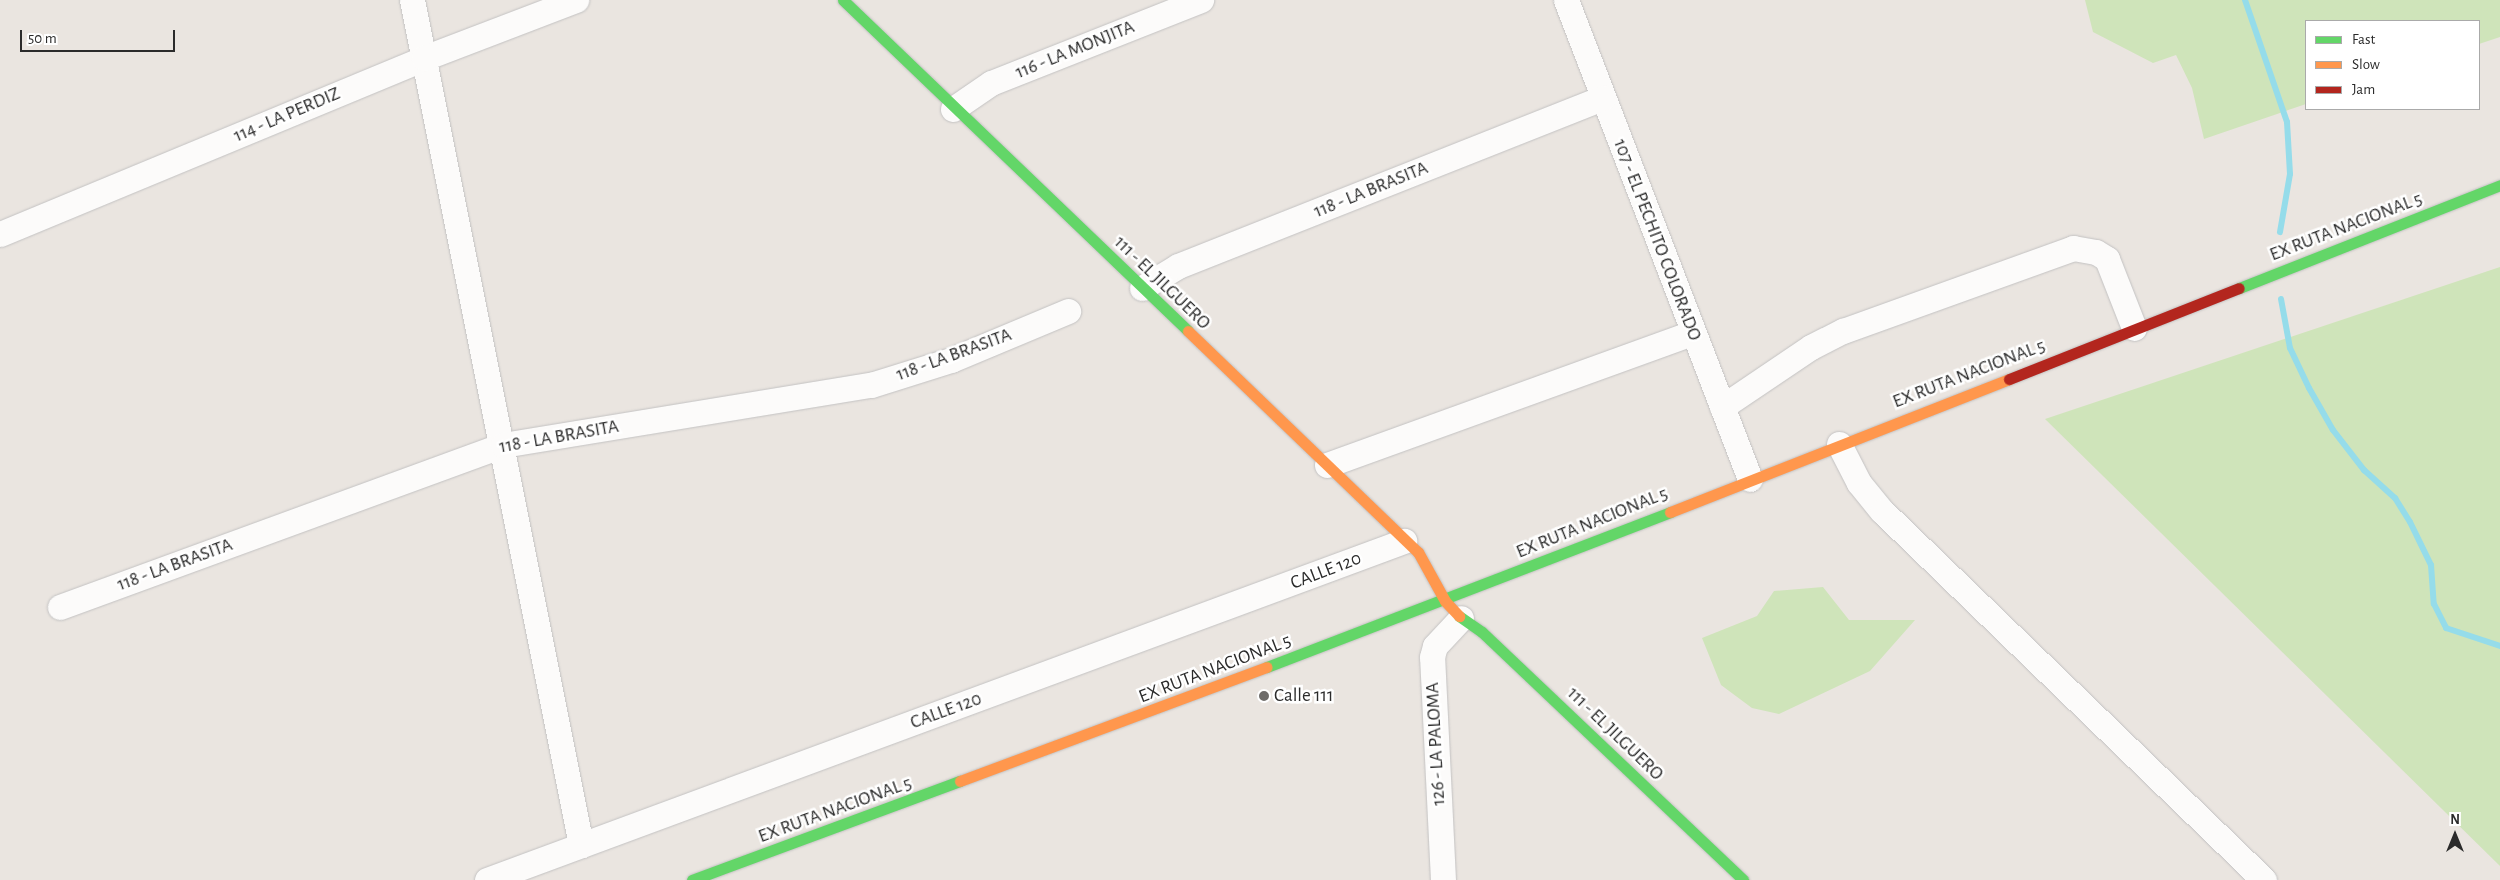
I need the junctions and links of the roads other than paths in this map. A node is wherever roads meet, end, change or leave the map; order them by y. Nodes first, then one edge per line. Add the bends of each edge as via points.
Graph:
1 (412, 0) edge
2 (576, 0) edge
3 (843, 0) edge
4 (1200, 0) edge
5 (1566, 0) edge
6 (424, 58) junction
7 (1603, 98) junction
8 (954, 109) junction
9 (2500, 185) edge
10 (0, 234) edge
11 (1142, 288) junction
12 (1068, 310) dead end
13 (2134, 328) junction
14 (1692, 333) junction
15 (1722, 407) junction
16 (1839, 444) junction
17 (502, 445) junction
18 (1327, 465) junction
19 (1750, 479) junction
20 (1404, 541) junction
21 (60, 607) dead end
22 (1453, 610) junction
23 (581, 846) junction
24 (487, 880) edge
25 (692, 880) edge
26 (1443, 880) edge
27 (1743, 880) edge
28 (2264, 880) edge

1 - 6 street
2 - 6 street, 114 - LA PERDIZ
3 - 8 main road, 111 - EL JILGUERO
4 - 8 street, 116 - LA MONJITA via 991,84
5 - 7 street, 107 - EL PECHITO COLORADO
6 - 10 street, 114 - LA PERDIZ
6 - 17 street
7 - 11 street, 118 - LA BRASITA via 1178,266
7 - 14 street, 107 - EL PECHITO COLORADO
8 - 11 main road, 111 - EL JILGUERO
9 - 13 main road, EX RUTA NACIONAL 5
11 - 18 main road, 111 - EL JILGUERO
12 - 17 street, 118 - LA BRASITA via 951,360 871,385
13 - 15 street via 2107,259 2096,252 2073,248 1843,331 1811,347
13 - 16 main road, EX RUTA NACIONAL 5
14 - 15 street, 107 - EL PECHITO COLORADO
14 - 18 street
15 - 19 street, 107 - EL PECHITO COLORADO
16 - 19 main road, EX RUTA NACIONAL 5
16 - 28 street via 1858,483 1882,511
17 - 21 street, 118 - LA BRASITA
17 - 23 street
18 - 20 main road, 111 - EL JILGUERO
19 - 22 main road, EX RUTA NACIONAL 5
20 - 22 main road, 111 - EL JILGUERO via 1418,552
20 - 23 street, CALLE 120
22 - 25 main road, EX RUTA NACIONAL 5
22 - 26 street, 126 - LA PALOMA via 1432,657
22 - 27 main road, 111 - EL JILGUERO via 1482,632
23 - 24 street, CALLE 120

